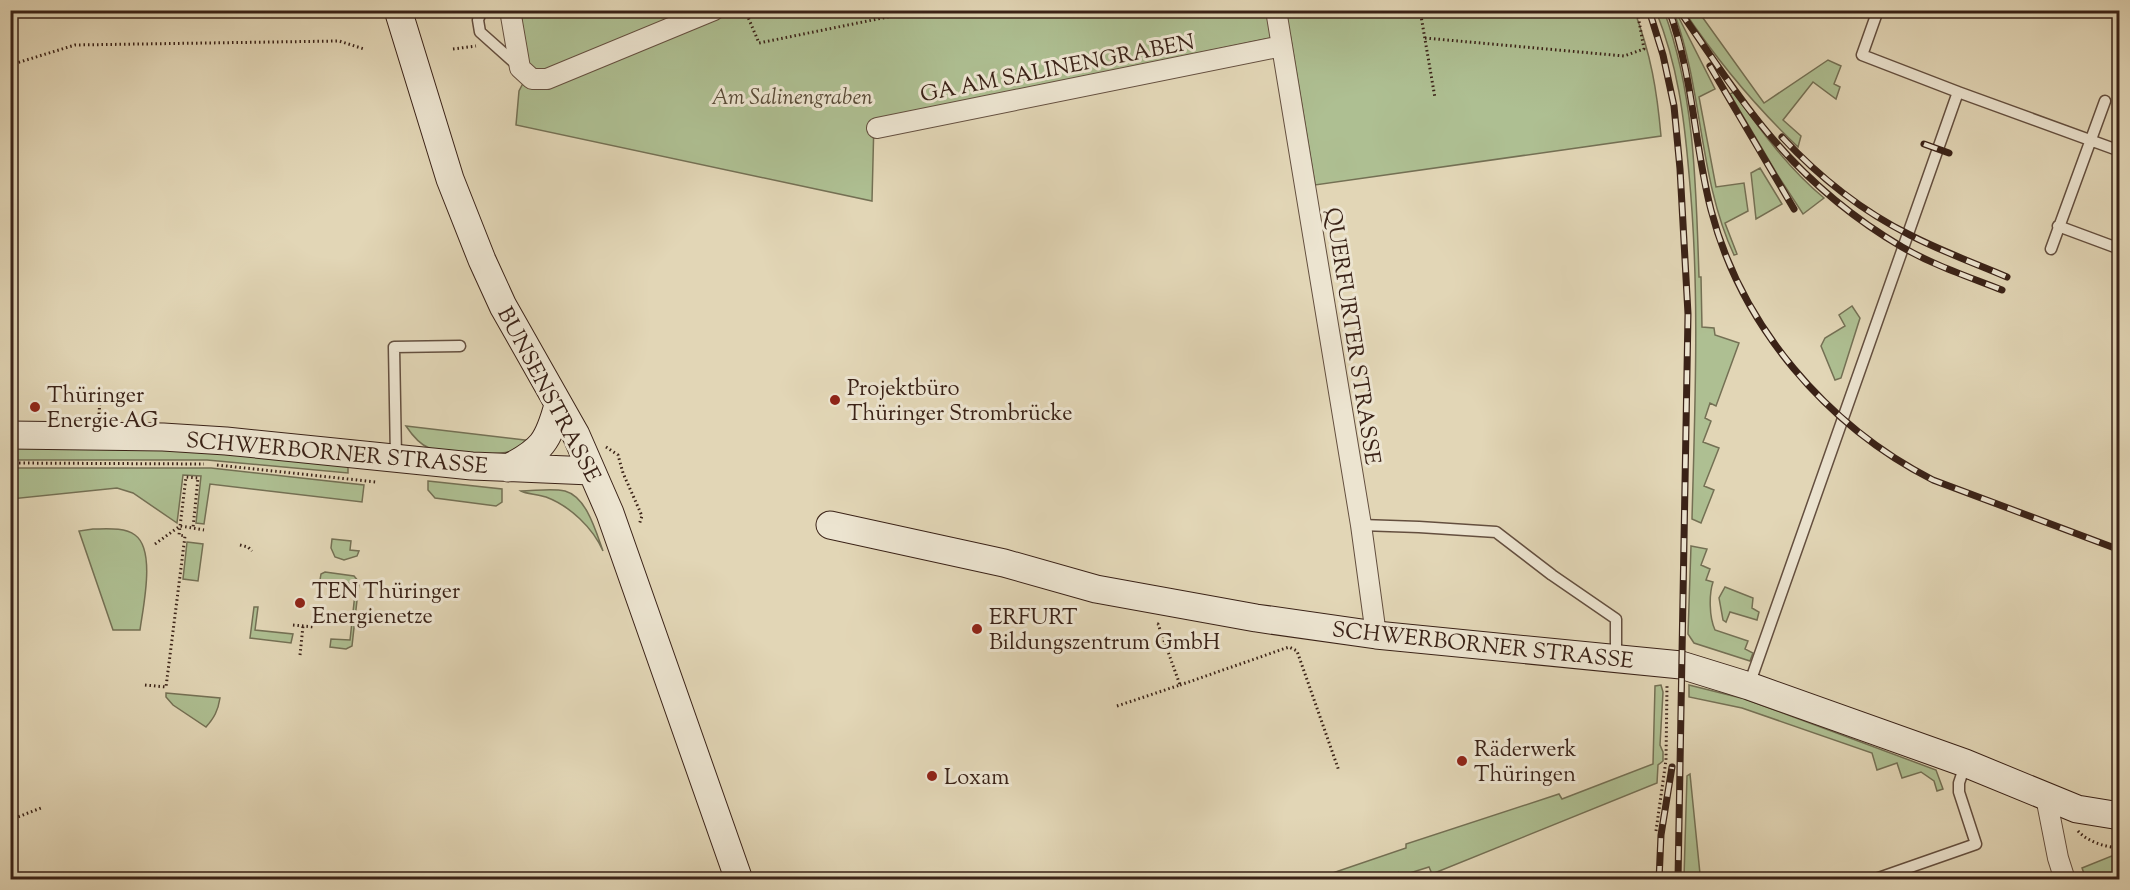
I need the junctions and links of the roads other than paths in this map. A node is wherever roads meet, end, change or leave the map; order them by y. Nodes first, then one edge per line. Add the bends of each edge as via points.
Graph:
1 (398, 10) edge
2 (482, 10) edge
3 (510, 10) edge
4 (714, 10) edge
5 (1276, 10) edge
6 (1878, 10) edge
7 (1282, 46) junction
8 (520, 68) junction
9 (1958, 92) junction
10 (2105, 101) dead end
11 (877, 128) dead end
12 (2090, 140) junction
13 (2120, 152) edge
14 (2058, 226) junction
15 (2051, 249) dead end
16 (2120, 249) edge
17 (460, 346) dead end
18 (558, 405) junction
19 (10, 435) edge
20 (396, 459) junction
21 (508, 468) junction
22 (591, 471) junction
23 (830, 525) dead end
24 (1361, 525) junction
25 (1376, 634) junction
26 (1616, 658) junction
27 (1749, 686) junction
28 (1965, 763) junction
29 (2046, 797) junction
30 (2120, 816) edge
31 (739, 879) edge
32 (1873, 879) edge
33 (2066, 879) edge

1 - 18 street, BUNSENSTRASSE via 440,148 482,260
2 - 8 lane via 478,20 480,32
3 - 8 street
4 - 8 street via 547,79 532,79
5 - 7 street
6 - 9 lane via 1862,56
7 - 11 street, GA AM SALINENGRABEN
7 - 24 street, QUERFURTER STRASSE
9 - 12 lane
9 - 27 lane
10 - 12 lane
12 - 13 lane
12 - 14 lane
14 - 15 lane
14 - 16 lane
17 - 20 lane via 394,347
18 - 21 street via 546,439 530,456
18 - 22 street, BUNSENSTRASSE
19 - 20 street, SCHWERBORNER STRASSE via 216,440
20 - 21 street, SCHWERBORNER STRASSE
21 - 22 street, SCHWERBORNER STRASSE
22 - 31 street, BUNSENSTRASSE via 614,524 645,634
23 - 25 street, SCHWERBORNER STRASSE via 1004,563 1096,589 1257,618
24 - 25 street, QUERFURTER STRASSE
24 - 26 lane via 1496,532 1616,619
25 - 26 street, SCHWERBORNER STRASSE
26 - 27 street, SCHWERBORNER STRASSE via 1681,664
27 - 28 street, SCHWERBORNER STRASSE
28 - 29 street, SCHWERBORNER STRASSE
28 - 32 lane via 1959,792 1976,844
29 - 30 street, SCHWERBORNER STRASSE via 2077,809
29 - 33 street

